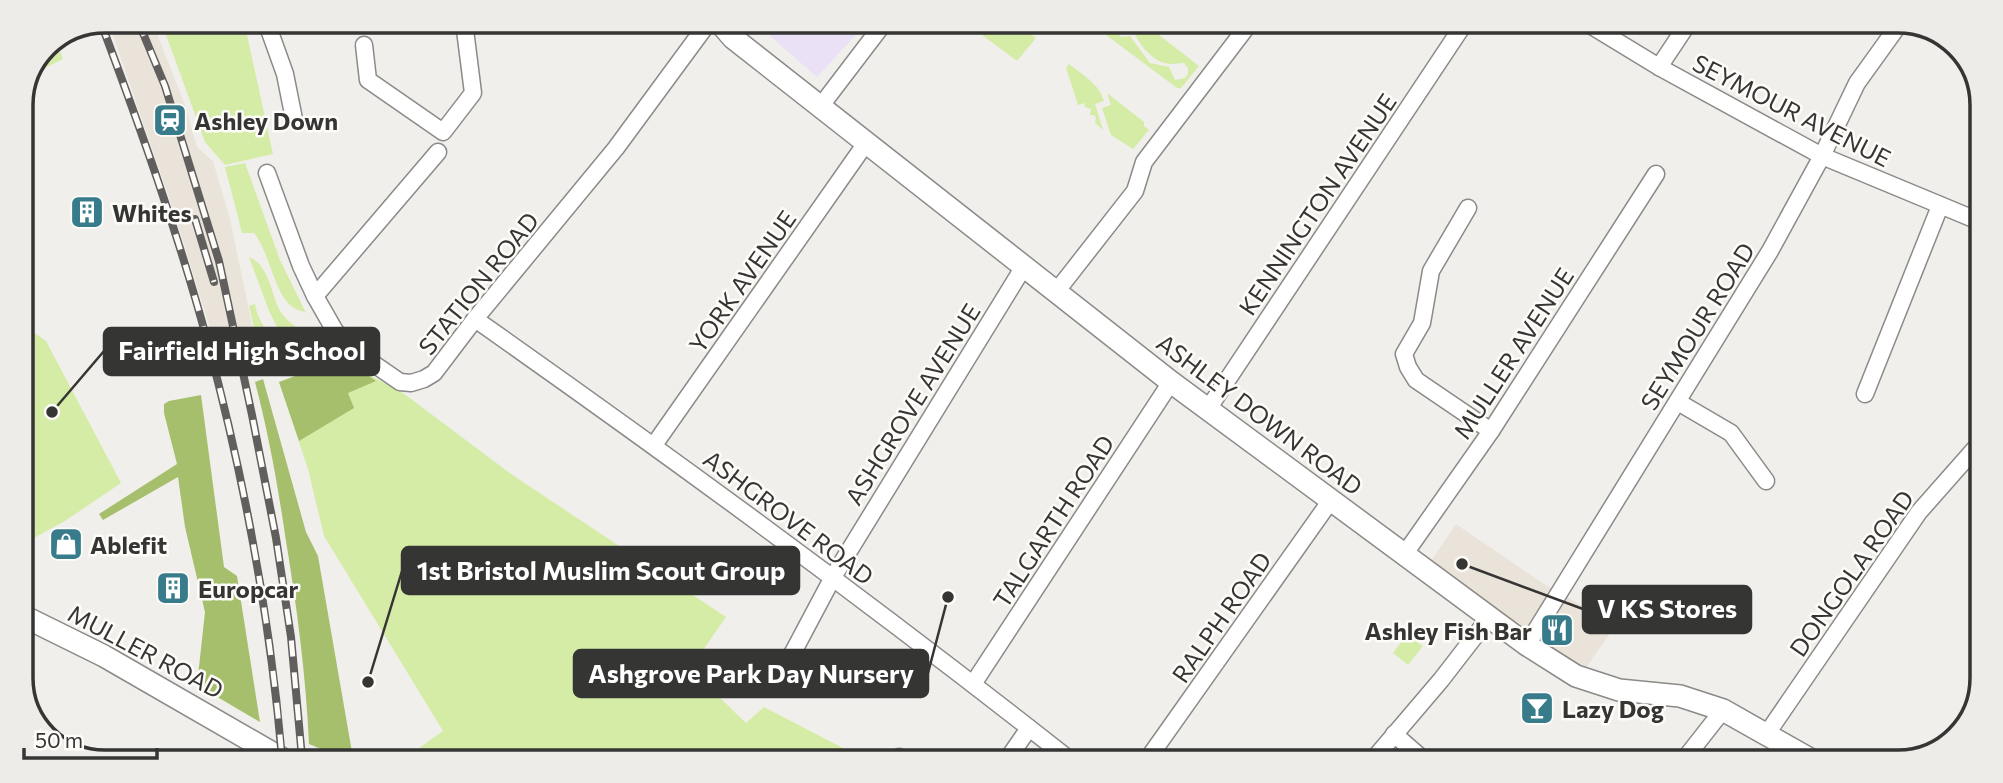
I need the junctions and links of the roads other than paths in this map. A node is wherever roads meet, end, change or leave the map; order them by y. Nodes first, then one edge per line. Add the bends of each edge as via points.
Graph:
1 (270, 33) edge
2 (465, 33) edge
3 (701, 33) edge
4 (729, 33) edge
5 (876, 33) edge
6 (1242, 33) edge
7 (1458, 33) edge
8 (1603, 33) edge
9 (1681, 33) edge
10 (1894, 33) edge
11 (364, 45) dead end
12 (1659, 67) junction
13 (820, 107) junction
14 (294, 119) dead end
15 (866, 143) junction
16 (438, 152) dead end
17 (1822, 156) junction
18 (267, 173) dead end
19 (1656, 174) dead end
20 (1940, 206) junction
21 (1468, 208) dead end
22 (1970, 218) edge
23 (1023, 268) junction
24 (1056, 292) junction
25 (315, 296) junction
26 (475, 318) junction
27 (1171, 382) junction
28 (1865, 394) dead end
29 (1678, 402) junction
30 (1208, 409) junction
31 (1491, 431) junction
32 (654, 445) junction
33 (1970, 454) edge
34 (1766, 481) dead end
35 (1331, 500) junction
36 (1404, 555) junction
37 (833, 577) junction
38 (1489, 618) junction
39 (33, 621) edge
40 (1527, 645) junction
41 (781, 675) dead end
42 (973, 684) junction
43 (1723, 710) junction
44 (1029, 727) junction
45 (1394, 734) junction
46 (1766, 734) junction
47 (267, 750) edge
48 (1014, 750) edge
49 (1058, 750) edge
50 (1154, 750) edge
51 (1381, 750) edge
52 (1412, 750) edge
53 (1692, 750) edge
54 (1794, 750) edge

1 - 14 street
2 - 11 street via 473,93 443,132 368,80
3 - 26 street, STATION ROAD via 616,148
4 - 13 main road, ASHLEY DOWN ROAD
5 - 13 street
6 - 24 street via 1144,162 1135,191
7 - 30 street, KENNINGTON AVENUE
8 - 12 street, SEYMOUR AVENUE
9 - 12 street
10 - 17 street, SEYMOUR ROAD via 1857,83
12 - 17 street, SEYMOUR AVENUE
13 - 15 main road, ASHLEY DOWN ROAD
15 - 23 main road, ASHLEY DOWN ROAD
15 - 32 street, YORK AVENUE
16 - 25 street
17 - 20 street, SEYMOUR AVENUE
17 - 29 street, SEYMOUR ROAD
18 - 25 street, STATION ROAD
19 - 31 street, MULLER AVENUE
20 - 22 street, SEYMOUR AVENUE
20 - 28 street
21 - 31 street via 1431,271 1422,323 1404,355 1416,380
23 - 24 main road, ASHLEY DOWN ROAD
23 - 37 street, ASHGROVE AVENUE
24 - 27 main road, ASHLEY DOWN ROAD
25 - 26 street, STATION ROAD via 344,340 400,382 411,383 434,373
26 - 32 street, ASHGROVE ROAD
27 - 30 main road, ASHLEY DOWN ROAD
27 - 42 street, TALGARTH ROAD
29 - 34 street via 1731,433
29 - 40 street, SEYMOUR ROAD
30 - 35 main road, ASHLEY DOWN ROAD
31 - 36 street, MULLER AVENUE
32 - 37 street, ASHGROVE ROAD
33 - 46 street, DONGOLA ROAD via 1919,512
35 - 36 main road, ASHLEY DOWN ROAD
35 - 50 street, RALPH ROAD
36 - 38 main road, ASHLEY DOWN ROAD
37 - 41 street, ASHGROVE AVENUE
37 - 42 street, ASHGROVE ROAD
38 - 40 main road, ASHLEY DOWN ROAD
38 - 45 street
39 - 47 main road, MULLER ROAD via 104,656
40 - 43 main road, ASHLEY DOWN ROAD via 1576,676 1608,687 1681,696
42 - 44 street, ASHGROVE ROAD
43 - 46 main road, ASHLEY DOWN ROAD
43 - 53 street
44 - 48 street
44 - 49 street, ASHGROVE ROAD
45 - 51 street
45 - 52 street
46 - 54 main road, ASHLEY DOWN ROAD

